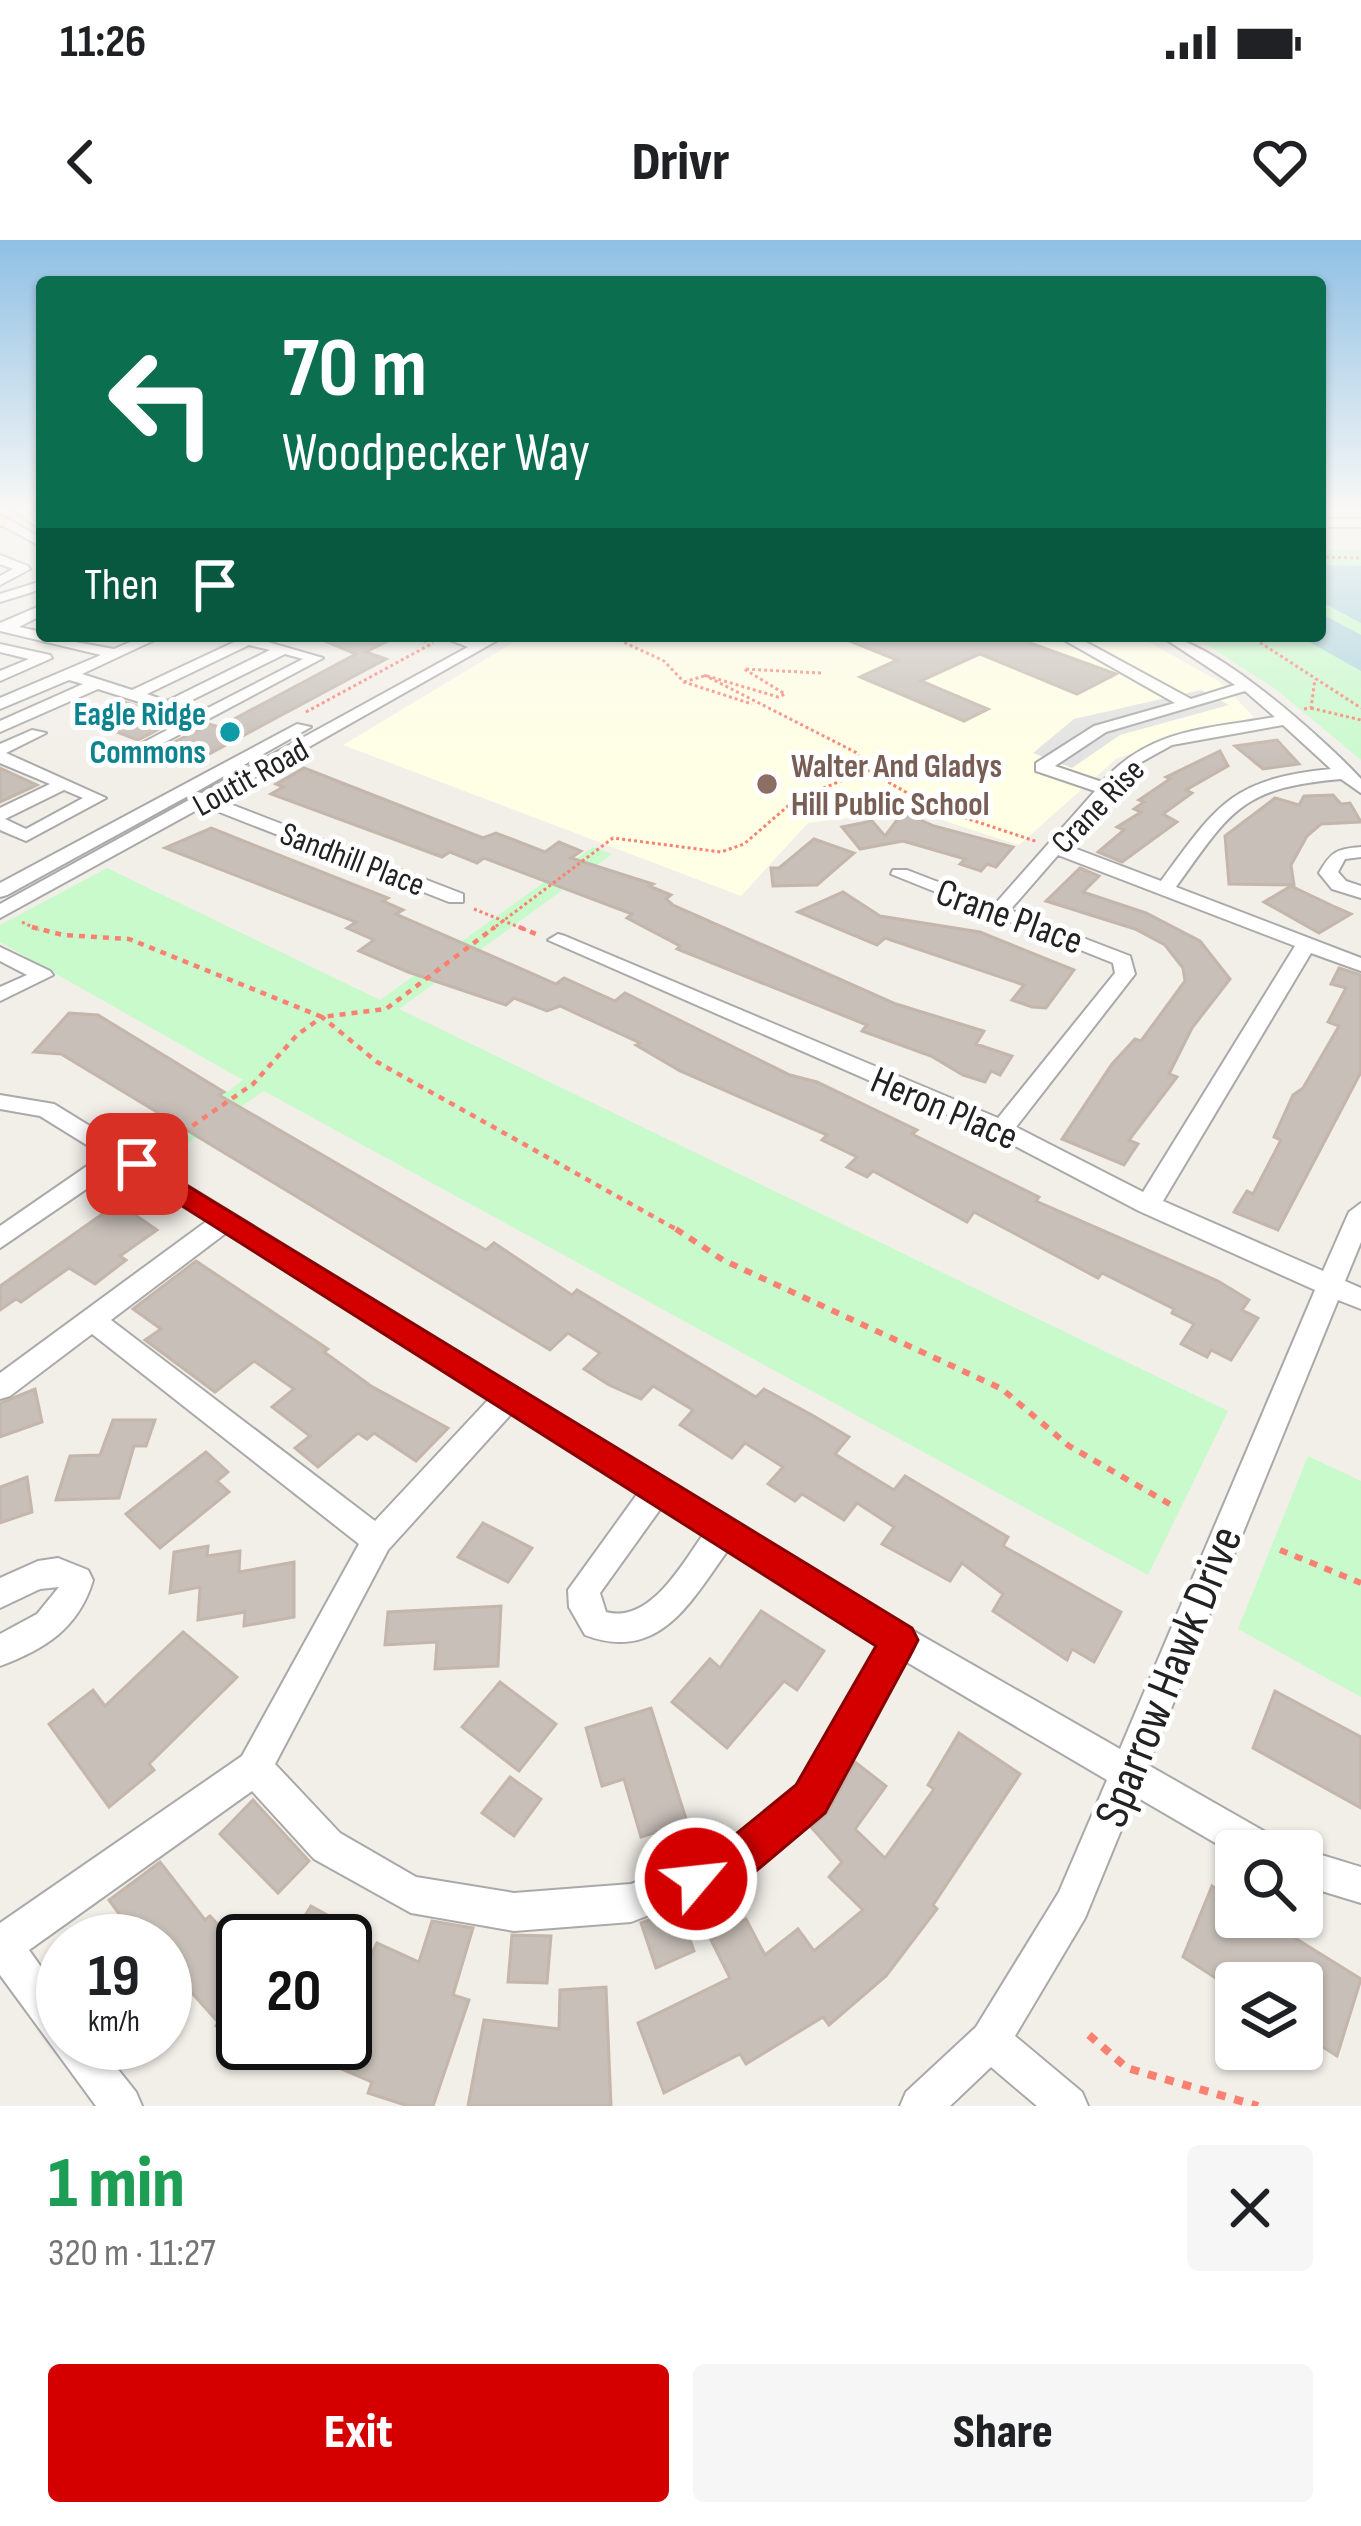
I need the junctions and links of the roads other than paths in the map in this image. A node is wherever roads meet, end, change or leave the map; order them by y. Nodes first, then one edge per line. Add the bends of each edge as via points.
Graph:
1 (36, 612) edge
2 (2, 624) edge
3 (36, 632) edge
4 (77, 642) edge
5 (140, 642) edge
6 (244, 642) edge
7 (256, 642) edge
8 (450, 642) edge
9 (450, 642) edge
10 (1076, 642) edge
11 (1103, 642) edge
12 (1177, 642) edge
13 (284, 649) junction
14 (4, 651) edge
15 (117, 654) junction
16 (29, 664) junction
17 (68, 675) junction
18 (0, 676) edge
19 (94, 685) junction
20 (1247, 686) junction
21 (134, 694) junction
22 (1197, 702) junction
23 (0, 704) edge
24 (168, 706) junction
25 (1283, 716) junction
26 (204, 717) junction
27 (0, 727) edge
28 (38, 733) dead end
29 (137, 752) dead end
30 (0, 754) edge
31 (1347, 773) junction
32 (64, 784) junction
33 (1361, 788) edge
34 (1106, 789) junction
35 (183, 793) junction
36 (206, 800) junction
37 (0, 819) edge
38 (1055, 847) junction
39 (1361, 852) edge
40 (900, 874) dead end
41 (1164, 890) junction
42 (0, 891) edge
43 (1361, 892) edge
44 (457, 898) road end
45 (999, 911) junction
46 (9, 915) edge
47 (558, 940) road end
48 (1305, 946) junction
49 (0, 953) edge
50 (1361, 965) edge
51 (0, 995) edge
52 (0, 1102) edge
53 (1002, 1129) junction
54 (128, 1160) junction
55 (1148, 1205) junction
56 (1361, 1212) edge
57 (227, 1220) junction
58 (0, 1239) edge
59 (1328, 1284) junction
60 (1361, 1299) edge
61 (92, 1319) junction
62 (0, 1388) edge
63 (511, 1395) junction
64 (657, 1490) junction
65 (724, 1531) junction
66 (377, 1540) junction
67 (0, 1594) edge
68 (899, 1640) junction
69 (0, 1651) edge
70 (254, 1768) junction
71 (1126, 1776) junction
72 (1225, 1830) edge
73 (1323, 1873) edge
74 (1361, 1885) edge
75 (0, 1946) edge
76 (36, 1995) edge
77 (990, 2041) junction
78 (93, 2070) edge
79 (122, 2106) edge
80 (920, 2106) edge
81 (1068, 2106) edge

1 - 2 street
2 - 3 street
4 - 15 street
5 - 15 street
6 - 21 street
7 - 13 street
8 - 35 street, Loutit Road
9 - 36 street, Loutit Road
10 - 22 street
11 - 22 street
12 - 20 street
13 - 24 street
13 - 26 street via 316,658
14 - 16 street via 45,658
15 - 17 street
16 - 17 street
16 - 18 street
17 - 19 street
17 - 23 street
19 - 21 street
19 - 27 street
20 - 22 street
20 - 25 street
21 - 24 street
22 - 34 street via 1100,729 1042,767
24 - 26 street
25 - 31 street
25 - 34 street, Crane Rise via 1167,741 1130,761
26 - 29 street
28 - 30 street
30 - 32 street
31 - 33 street
31 - 41 street via 1259,784 1234,797
32 - 37 street
32 - 37 street via 97,798 26,836
34 - 38 street, Crane Rise
35 - 36 street, Sandhill Place
35 - 42 street, Loutit Road
36 - 44 street, Sandhill Place
36 - 46 street, Loutit Road
38 - 41 street
38 - 45 street, Crane Rise
39 - 43 street via 1339,854 1328,873
40 - 45 street, Crane Place
41 - 48 street
45 - 53 street, Crane Place via 1109,952 1123,960 1125,974
47 - 53 street, Heron Place
48 - 50 street
48 - 55 street
49 - 51 street via 43,975
52 - 54 street via 46,1109
53 - 55 street, Heron Place
54 - 57 street
54 - 58 street
55 - 59 street, Heron Place
56 - 59 street, Sparrow Hawk Drive
57 - 61 street
57 - 63 street
59 - 60 street, Heron Place
59 - 71 street, Sparrow Hawk Drive
61 - 62 street
61 - 66 street
63 - 64 street
63 - 66 street
64 - 65 street
64 - 65 street via 584,1591 596,1624 630,1633 651,1623
65 - 68 street
66 - 70 street
67 - 69 street via 49,1571 77,1580 71,1606 57,1620
68 - 70 street via 811,1799 728,1867 631,1903 514,1912 412,1895 327,1846
68 - 71 street
70 - 75 street
71 - 72 street
71 - 77 street, Sparrow Hawk Drive via 1072,1905
73 - 74 street
75 - 76 street
77 - 80 street, Sparrow Hawk Drive
77 - 81 street
78 - 79 street

